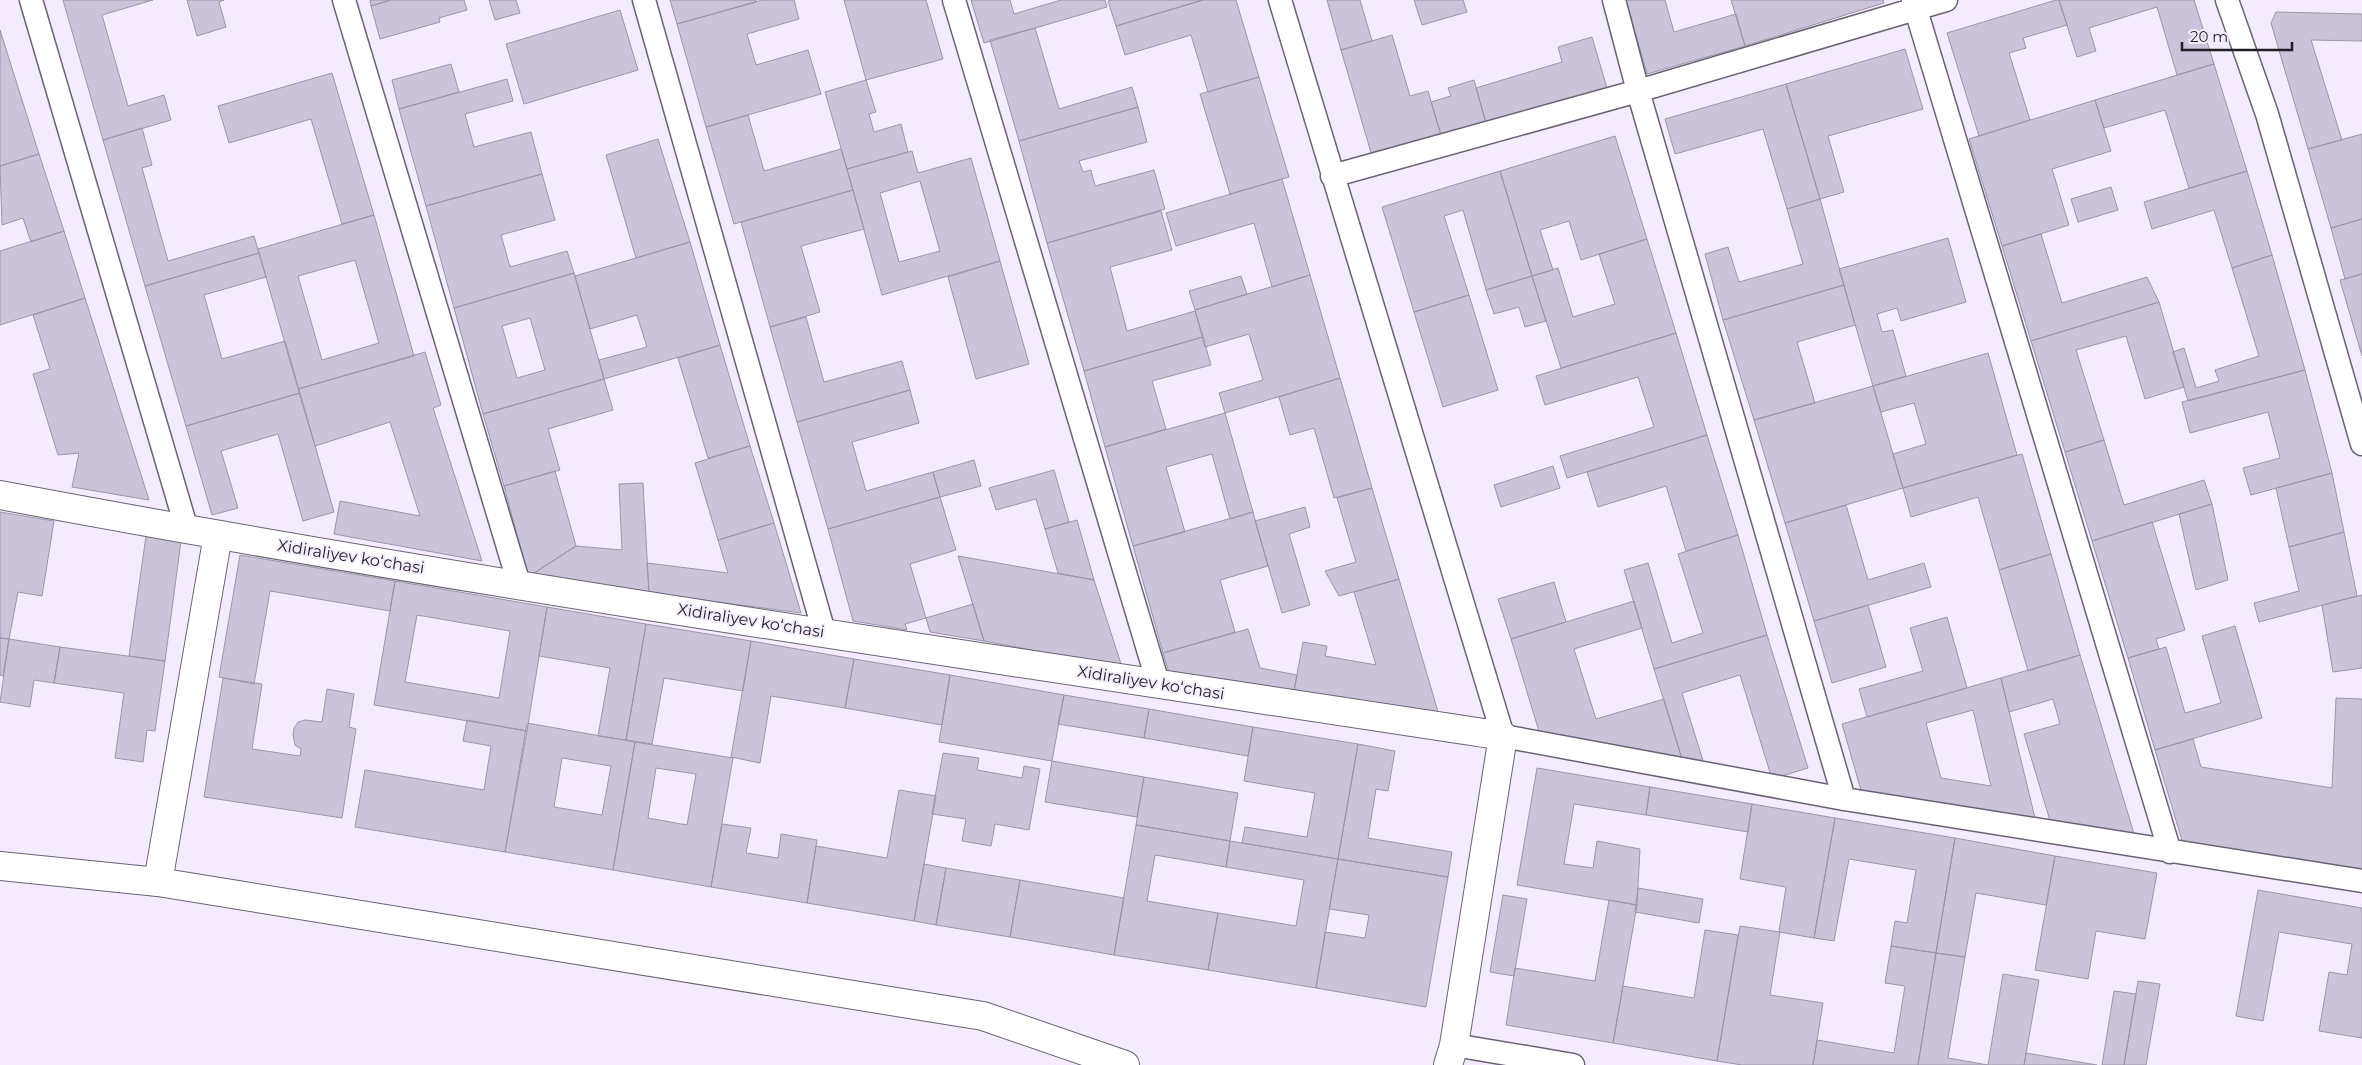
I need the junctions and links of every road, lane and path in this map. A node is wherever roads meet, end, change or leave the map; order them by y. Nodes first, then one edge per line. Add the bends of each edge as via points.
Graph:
1 (31, 0) edge
2 (344, 0) edge
3 (644, 0) edge
4 (954, 0) edge
5 (1280, 0) edge
6 (1614, 0) edge
7 (1946, 0) edge
8 (2227, 0) edge
9 (1915, 5) edge
10 (1638, 91) junction
11 (1332, 176) junction
12 (2362, 444) edge
13 (0, 495) edge
14 (188, 530) junction
15 (218, 535) junction
16 (519, 584) junction
17 (824, 632) junction
18 (1158, 683) junction
19 (1503, 736) junction
20 (1844, 799) junction
21 (2170, 852) junction
22 (0, 866) edge
23 (2362, 881) edge
24 (158, 882) junction
25 (1451, 1055) edge
26 (1125, 1065) edge
27 (1573, 1065) edge

1 - 14 lane
2 - 16 lane
3 - 17 lane
4 - 18 lane
5 - 11 lane
6 - 10 lane
7 - 9 lane
8 - 12 lane via 2267,114
9 - 10 lane
9 - 21 lane
10 - 11 lane
10 - 20 lane
11 - 19 lane
13 - 14 street, Xidiraliyev koʻchasi
14 - 15 street, Xidiraliyev koʻchasi
15 - 16 street, Xidiraliyev koʻchasi
15 - 24 street
16 - 17 street, Xidiraliyev koʻchasi
17 - 18 street, Xidiraliyev koʻchasi
18 - 19 street, Xidiraliyev koʻchasi
19 - 20 lane
19 - 25 street
20 - 21 lane
21 - 23 lane
22 - 24 street
24 - 26 street via 983,1016
25 - 27 lane

